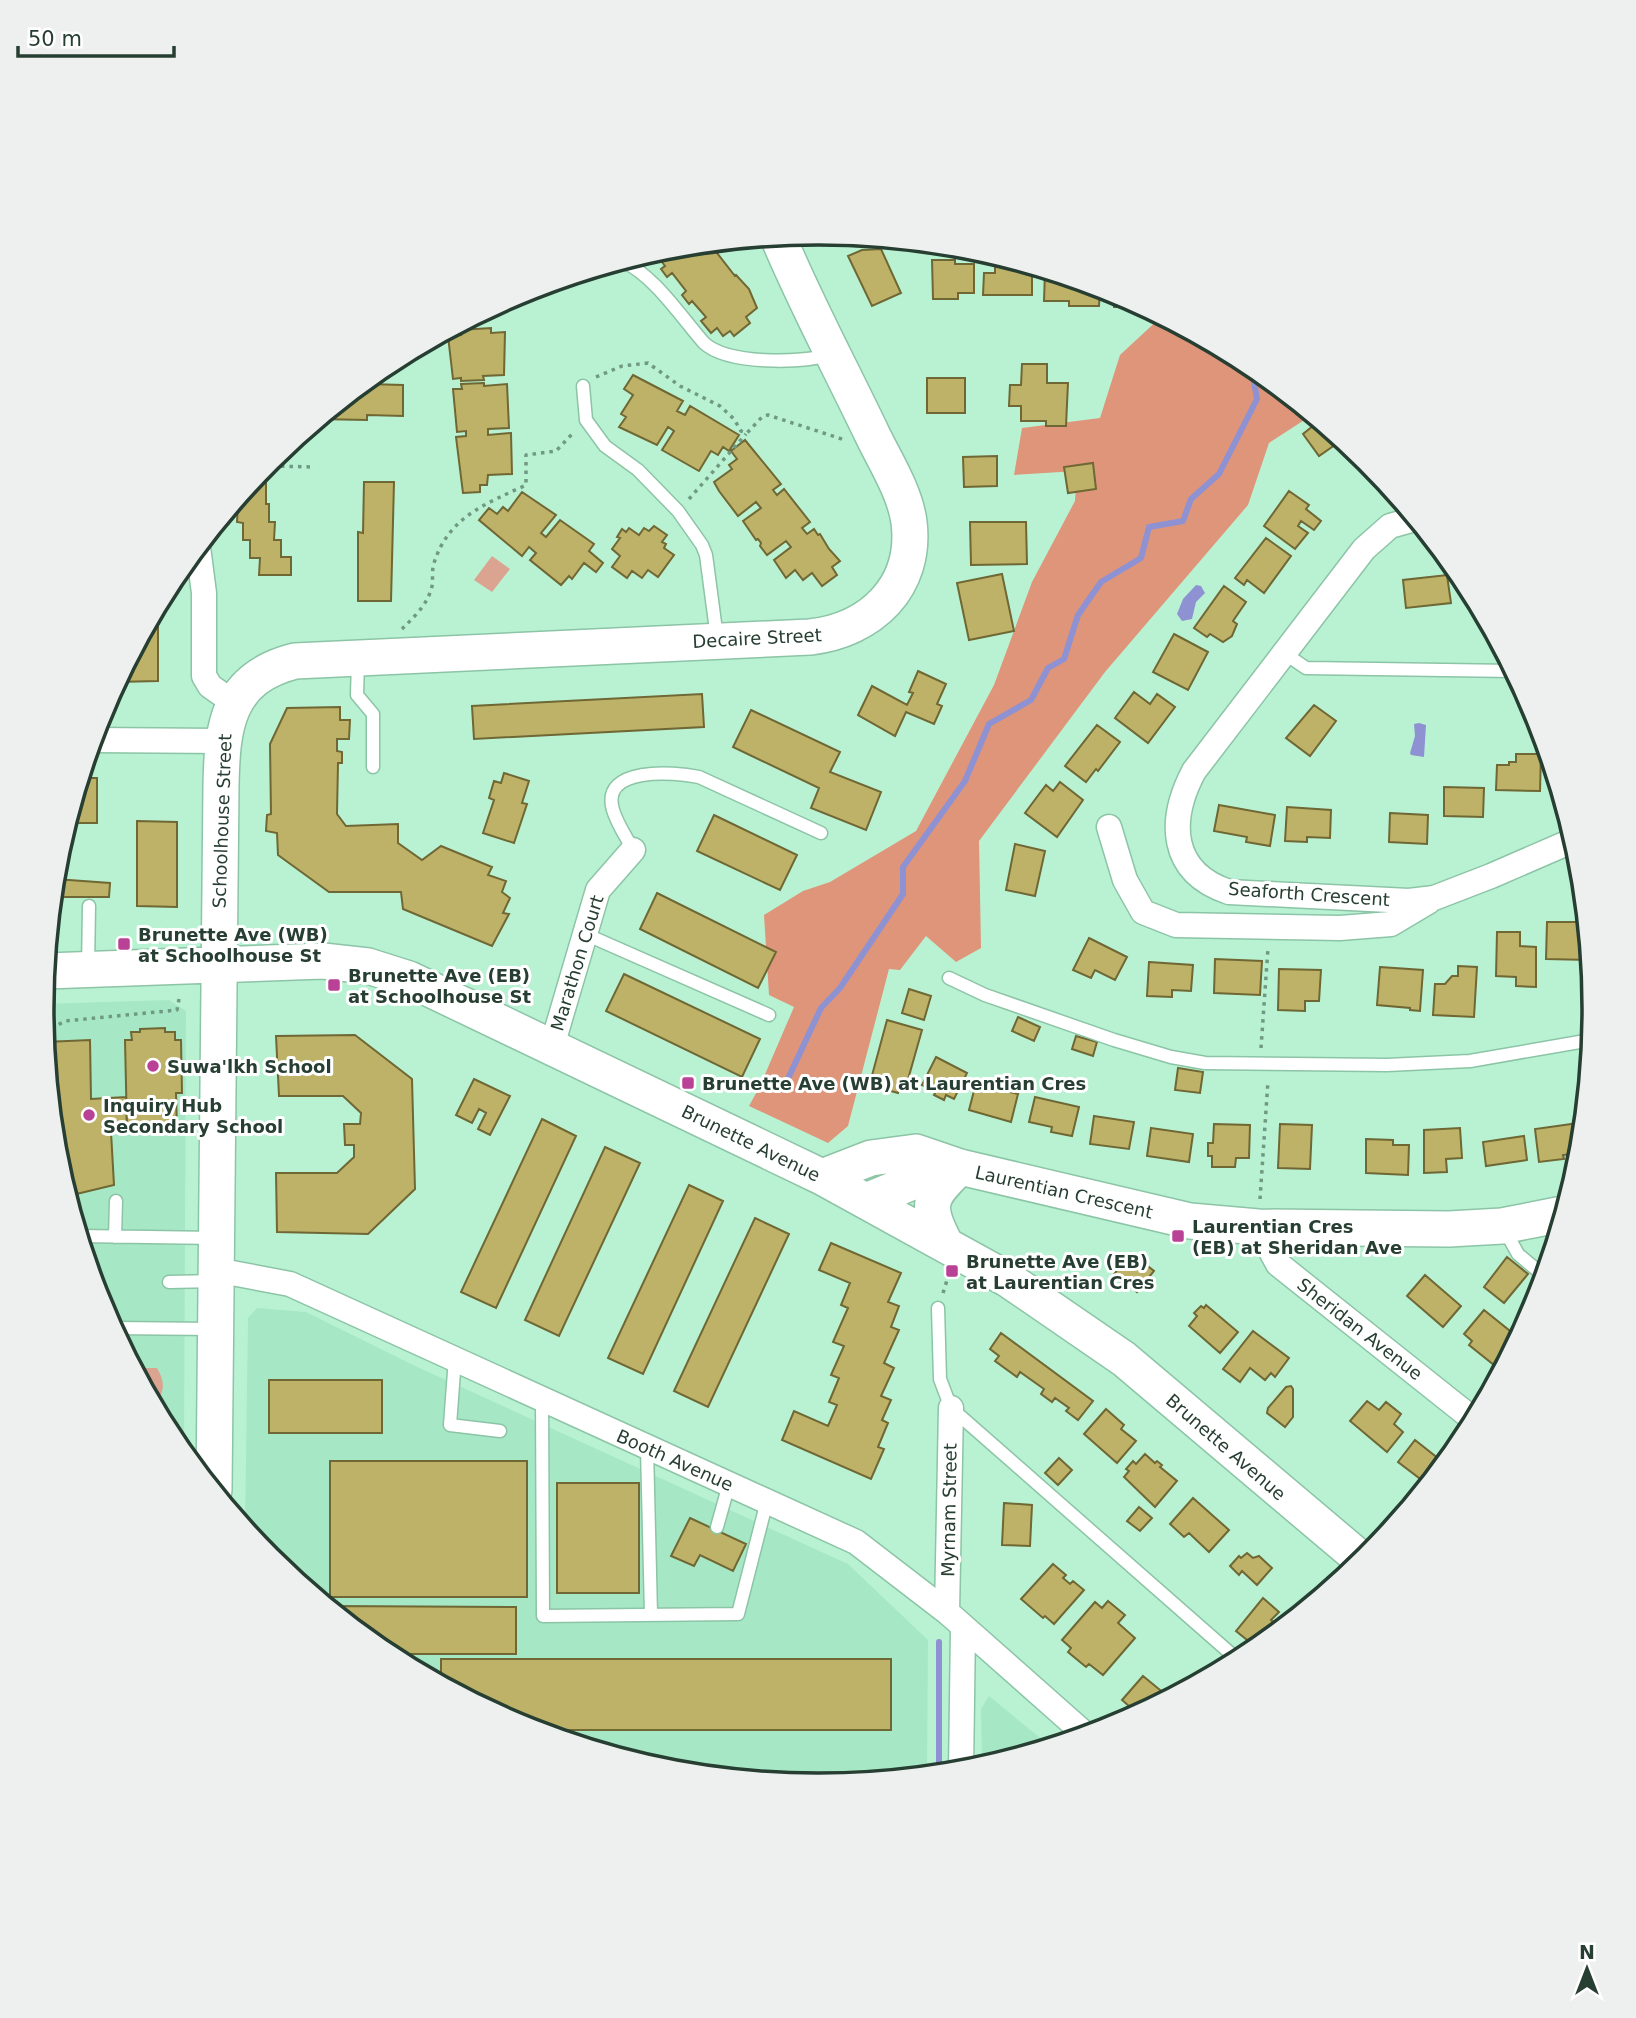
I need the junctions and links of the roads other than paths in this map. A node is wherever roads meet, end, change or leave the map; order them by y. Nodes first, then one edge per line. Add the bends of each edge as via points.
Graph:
1 (783, 246) edge
2 (635, 268) edge
3 (834, 354) junction
4 (583, 386) road end
5 (1406, 522) edge
6 (200, 561) edge
7 (718, 641) junction
8 (1284, 653) junction
9 (358, 657) junction
10 (1503, 671) edge
11 (234, 703) junction
12 (104, 740) edge
13 (222, 741) junction
14 (373, 767) dead end
15 (1109, 827) dead end
16 (821, 833) dead end
17 (1564, 845) edge
18 (634, 850) joint
19 (1434, 898) junction
20 (89, 906) dead end
21 (585, 934) junction
22 (219, 965) junction
23 (88, 969) junction
24 (56, 971) edge
25 (949, 978) dead end
26 (769, 1014) dead end
27 (1581, 1042) edge
28 (552, 1046) junction
29 (960, 1167) junction
30 (822, 1177) junction
31 (116, 1201) dead end
32 (866, 1201) junction
33 (1259, 1216) junction
34 (1553, 1216) edge
35 (1503, 1226) junction
36 (89, 1236) edge
37 (115, 1237) junction
38 (947, 1261) junction
39 (216, 1263) junction
40 (1536, 1269) edge
41 (169, 1282) dead end
42 (938, 1308) road end
43 (124, 1328) edge
44 (215, 1329) junction
45 (455, 1358) junction
46 (542, 1398) junction
47 (951, 1408) junction
48 (1465, 1413) edge
49 (500, 1431) dead end
50 (647, 1448) junction
51 (214, 1477) edge
52 (729, 1484) junction
53 (767, 1501) junction
54 (717, 1527) dead end
55 (1354, 1553) edge
56 (651, 1614) junction
57 (955, 1619) junction
58 (1229, 1652) edge
59 (1077, 1727) edge
60 (961, 1759) edge

1 - 3 main road, Decaire Street
2 - 3 lane via 715,352 789,362
3 - 7 main road, Decaire Street via 905,506 909,533 903,572 888,598 856,625 800,638
4 - 7 lane via 586,420 605,446 638,470 678,511 702,545
5 - 8 street, Seaforth Crescent via 1378,534
6 - 11 street via 204,676 209,686
7 - 9 main road, Decaire Street
8 - 10 lane via 1306,668
8 - 19 street, Seaforth Crescent via 1186,786 1177,831 1184,858 1203,880 1229,892 1409,901
9 - 11 main road, Decaire Street via 282,665 256,680
9 - 14 lane via 357,695 373,714
11 - 13 main road, Schoolhouse Street
12 - 13 street
13 - 22 main road, Schoolhouse Street
15 - 19 street via 1125,880 1143,912 1175,925 1340,928 1391,924
16 - 18 lane via 699,777 642,775 618,783 611,801
17 - 19 street, Seaforth Crescent
18 - 21 street, Marathon Court via 597,890
20 - 23 lane
21 - 26 lane
21 - 28 street, Marathon Court
22 - 23 main road, Brunette Avenue
22 - 28 main road, Brunette Avenue via 323,961 368,966 409,979
22 - 39 main road, Schoolhouse Street
23 - 24 main road, Brunette Avenue
25 - 27 lane via 985,995 1171,1057 1205,1063 1470,1061
28 - 30 main road, Brunette Avenue
29 - 30 main road, Laurentian Crescent via 916,1152 871,1158
29 - 32 main road
29 - 33 main road, Laurentian Crescent via 1190,1221
29 - 38 main road via 936,1190 932,1203
30 - 32 main road, Brunette Avenue
31 - 37 lane
32 - 38 main road, Brunette Avenue
33 - 35 main road, Laurentian Crescent via 1449,1229
33 - 48 street, Sheridan Avenue via 1278,1264
34 - 35 main road, Laurentian Crescent
35 - 40 lane via 1518,1254
36 - 37 lane
37 - 39 lane
38 - 55 main road, Brunette Avenue via 1009,1280 1124,1359
39 - 41 lane
39 - 44 main road, Schoolhouse Street
39 - 45 street, Booth Avenue via 290,1284
42 - 47 lane via 940,1379
43 - 44 lane
44 - 51 main road, Schoolhouse Street
45 - 46 street, Booth Avenue
45 - 49 lane via 450,1425
46 - 50 street, Booth Avenue
46 - 56 lane via 543,1616
47 - 57 street, Myrnam Street
47 - 58 lane
50 - 52 street, Booth Avenue
50 - 56 lane
52 - 53 street, Booth Avenue
52 - 54 lane
53 - 56 lane via 738,1614
53 - 57 street, Booth Avenue via 856,1542
57 - 59 street, Booth Avenue
57 - 60 street, Myrnam Street

